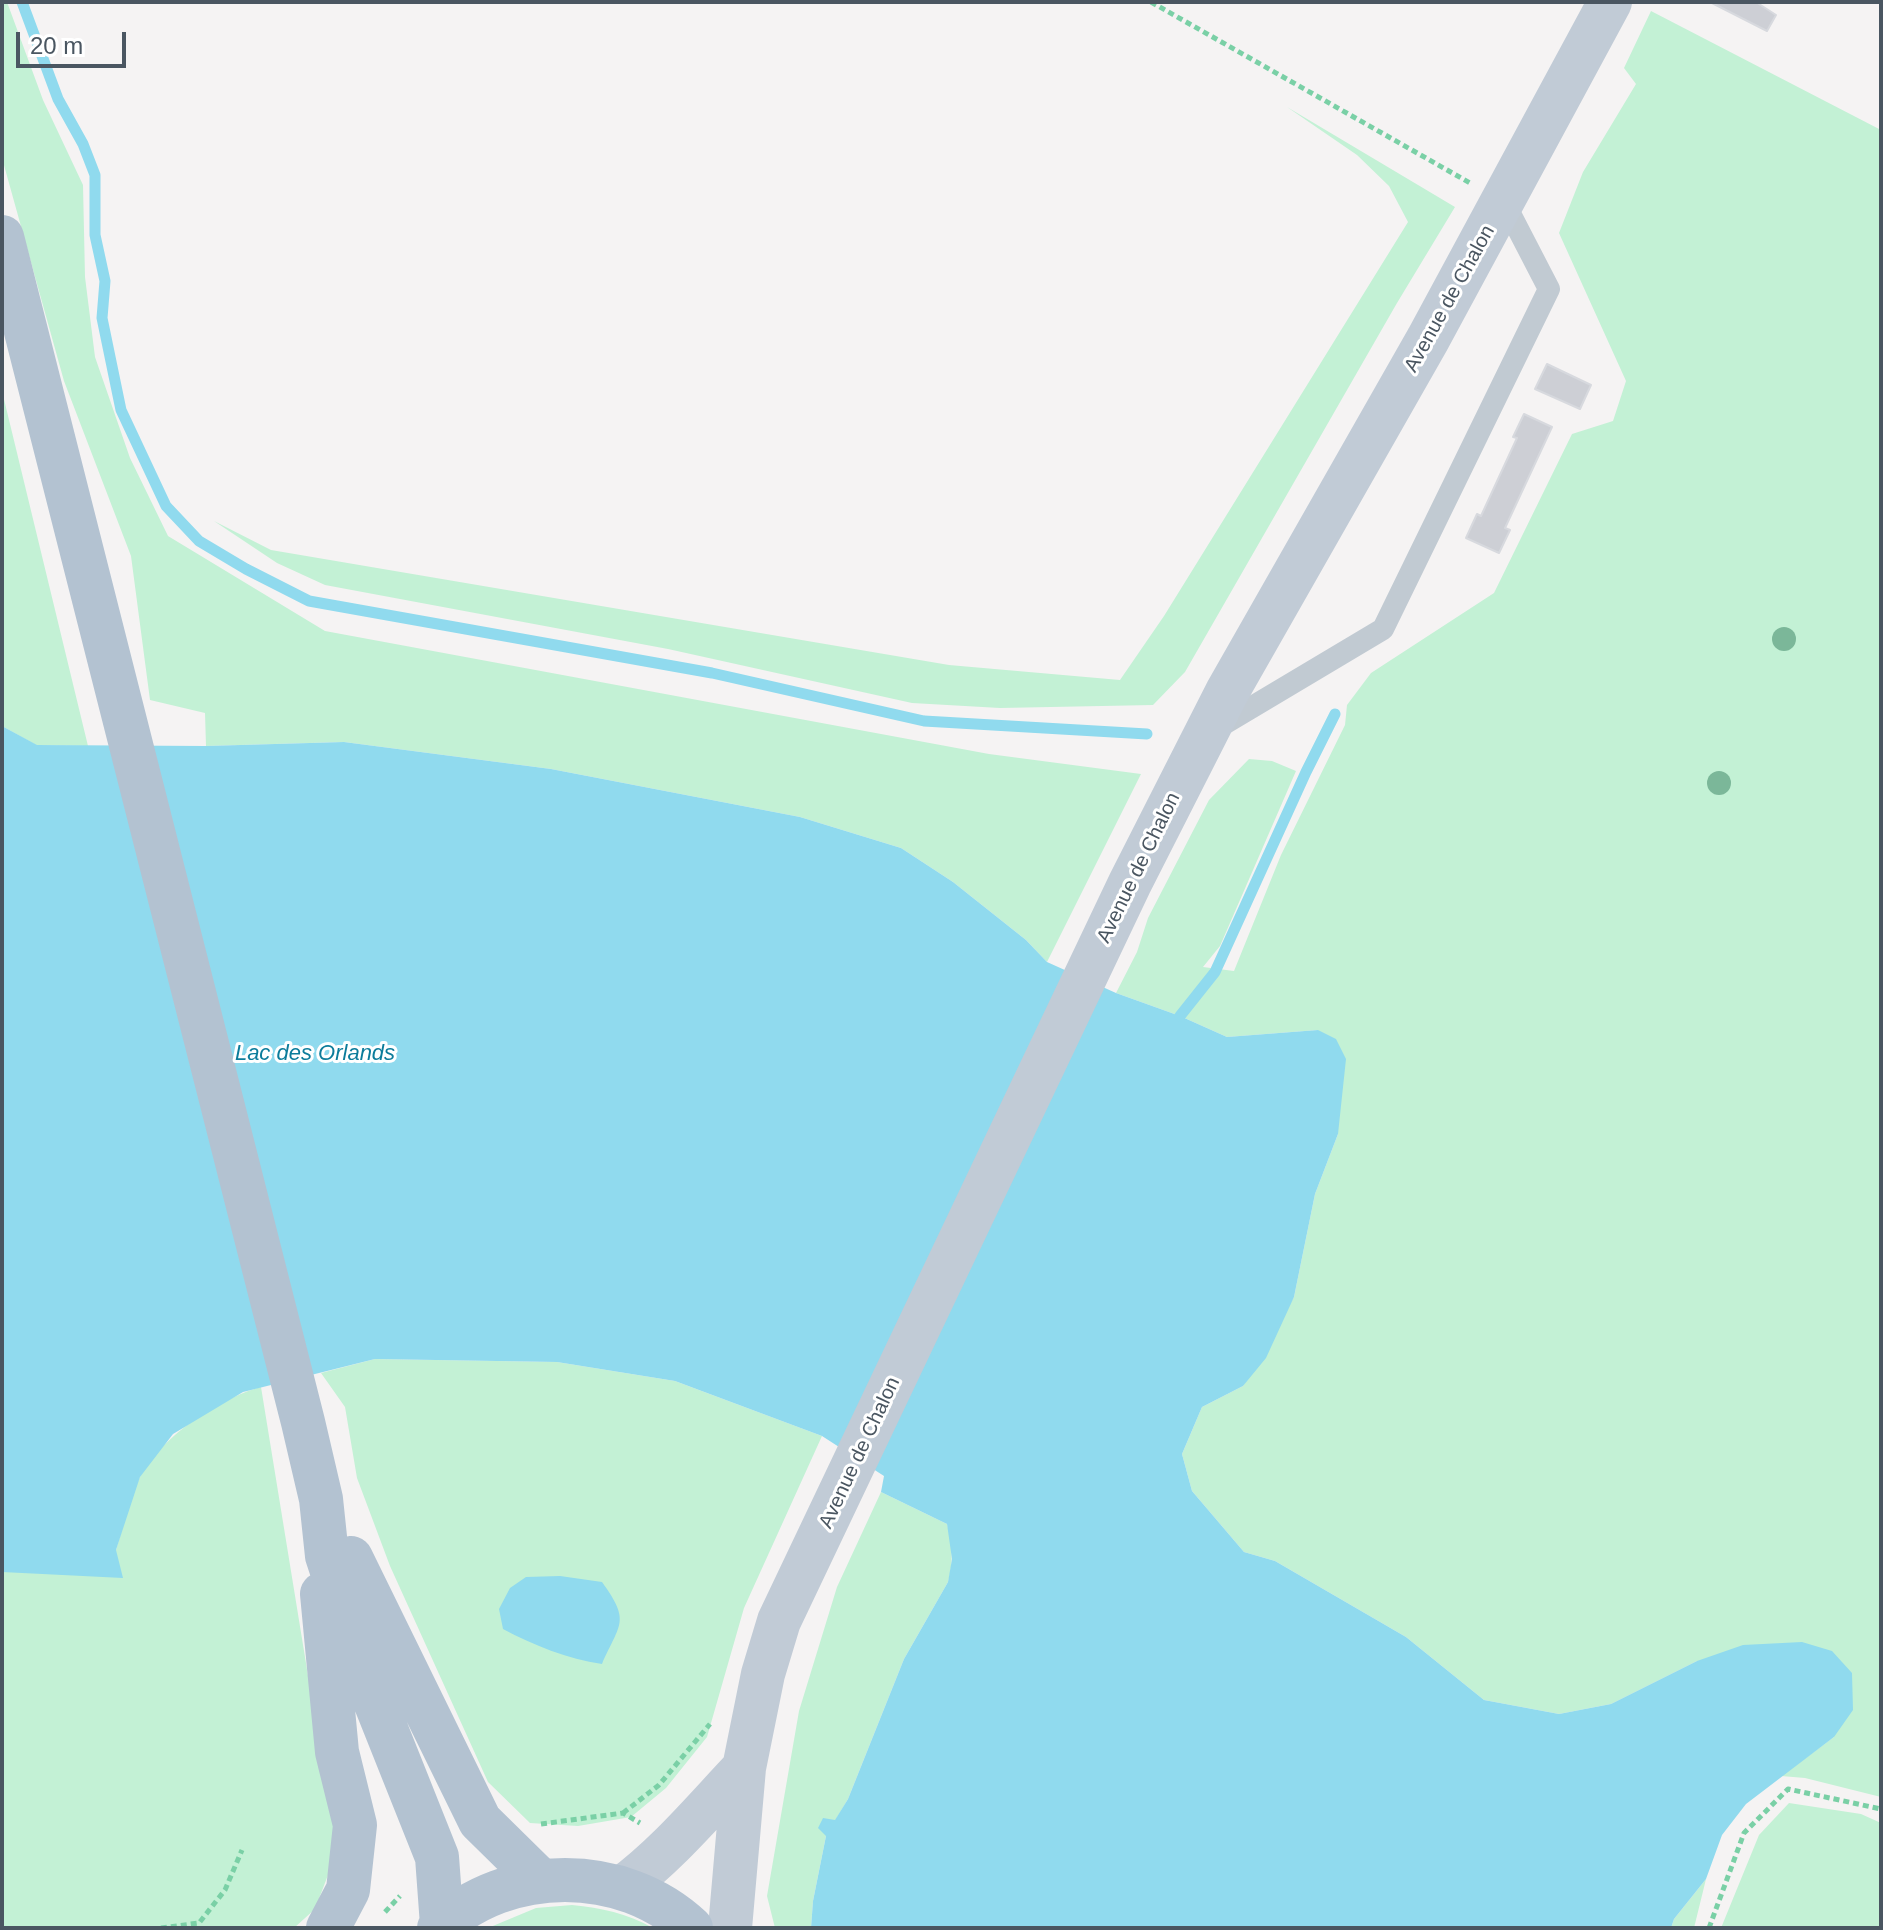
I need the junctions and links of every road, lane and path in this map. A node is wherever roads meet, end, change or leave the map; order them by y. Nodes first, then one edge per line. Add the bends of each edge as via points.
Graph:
1 (1151, 2) edge
2 (1610, 2) edge
3 (1504, 202) junction
4 (2, 237) edge
5 (1206, 734) junction
6 (321, 1499) junction
7 (327, 1556) junction
8 (711, 1723) dead end
9 (744, 1768) junction
10 (1881, 1809) edge
11 (623, 1813) dead end
12 (242, 1850) dead end
13 (541, 1881) junction
14 (622, 1888) junction
15 (441, 1926) edge
16 (161, 1928) edge
17 (328, 1928) edge
18 (691, 1928) edge
19 (730, 1928) edge
20 (1709, 1928) edge

1 - 3 path
2 - 3 main road, Avenue de Chalon
3 - 5 main road, Avenue de Chalon
3 - 5 lane via 1549,289 1383,629
4 - 6 main road
5 - 9 main road, Avenue de Chalon via 779,1621
6 - 7 main road
6 - 13 main road via 480,1821
7 - 15 main road via 374,1699 437,1857
7 - 17 main road via 321,1598 337,1752 355,1825 348,1890
8 - 11 path via 659,1785
9 - 14 main road via 670,1847
9 - 19 main road, Avenue de Chalon
10 - 20 path via 1788,1789 1744,1833
12 - 16 path via 225,1890 199,1923
13 - 14 main road via 595,1881
13 - 15 main road via 505,1889
14 - 18 main road

